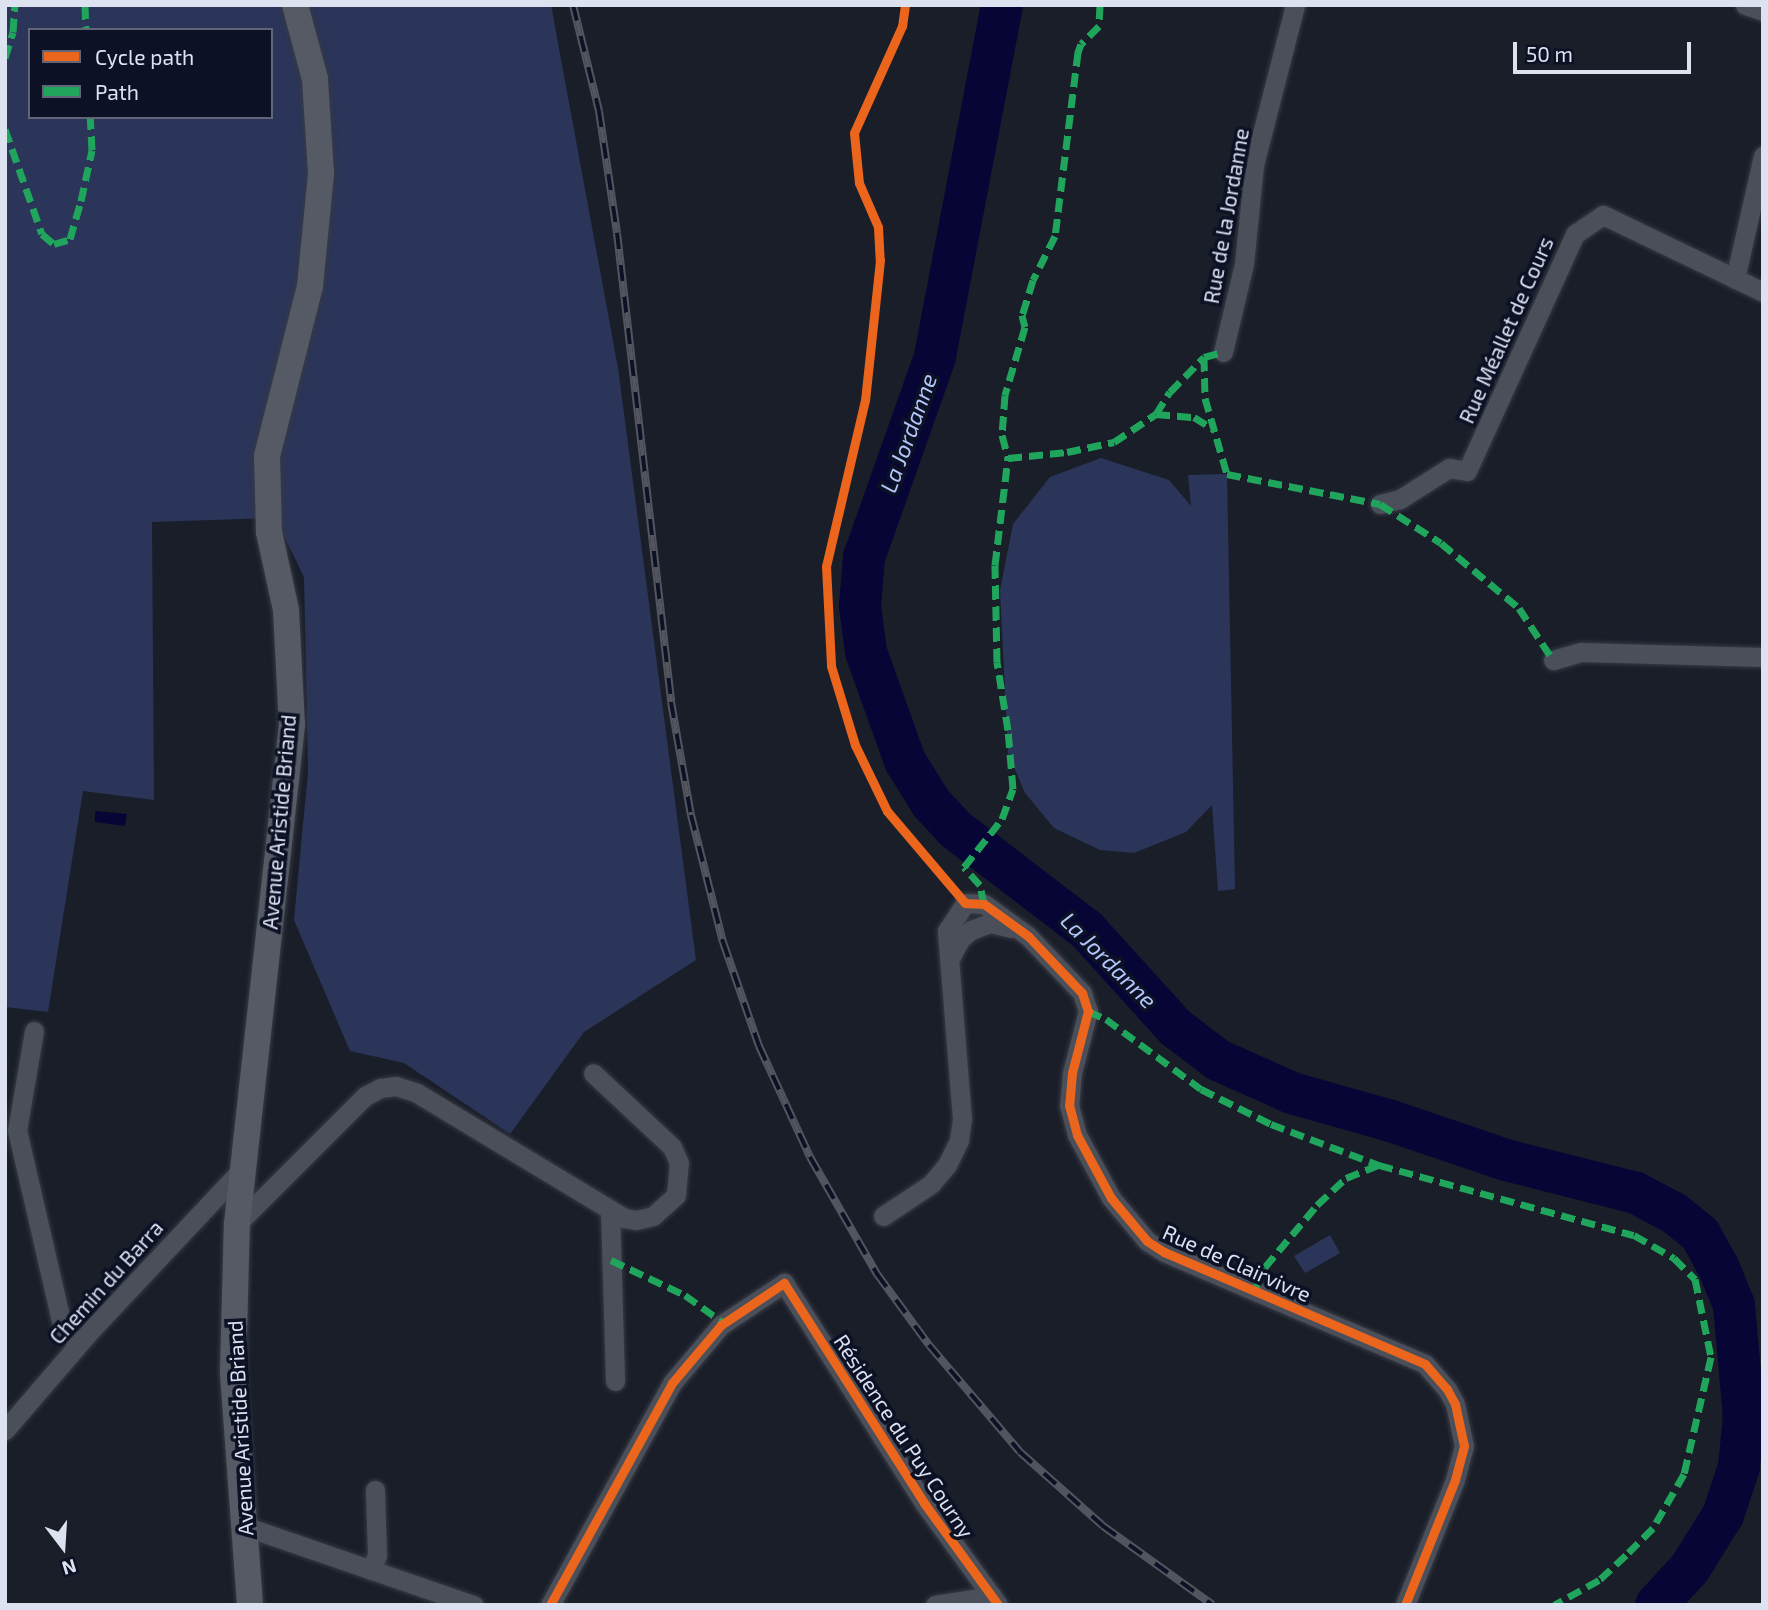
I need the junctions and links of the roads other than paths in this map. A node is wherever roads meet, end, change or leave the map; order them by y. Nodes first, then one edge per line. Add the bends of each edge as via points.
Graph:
1 (295, 5) edge
2 (1295, 5) edge
3 (1745, 5) edge
4 (1763, 11) edge
5 (1763, 156) edge
6 (1735, 279) junction
7 (1763, 292) edge
8 (1223, 352) dead end
9 (1380, 504) dead end
10 (1763, 657) edge
11 (1553, 660) dead end
12 (1016, 929) junction
13 (951, 957) junction
14 (34, 1031) dead end
15 (593, 1073) dead end
16 (243, 1168) junction
17 (610, 1210) junction
18 (883, 1216) dead end
19 (237, 1224) junction
20 (78, 1344) junction
21 (615, 1381) dead end
22 (5, 1430) edge
23 (375, 1490) dead end
24 (244, 1526) junction
25 (372, 1570) junction
26 (995, 1600) edge
27 (250, 1605) edge
28 (474, 1605) edge
29 (551, 1605) edge
30 (935, 1605) edge
31 (1405, 1605) edge

1 - 16 main road, Avenue Aristide Briand via 314,79 321,173 310,286 267,456 269,533 286,610 292,725
2 - 8 street, Rue de la Jordanne via 1254,165 1244,264
3 - 4 street
5 - 6 street
6 - 7 street, Rue Méallet de Cours
6 - 9 street, Rue Méallet de Cours via 1603,215 1575,234 1467,471 1449,468 1400,499
10 - 11 street via 1581,652
12 - 13 street via 990,923 971,930
12 - 13 street, Rue de Clairvivre via 984,904 965,904 947,930
12 - 31 street, Rue de Clairvivre via 1082,993 1088,1011 1069,1105 1077,1135 1111,1198 1147,1241 1425,1364 1447,1389 1464,1446
13 - 18 street, Rue de Clairvivre via 948,972 962,1119 959,1140 931,1184
14 - 20 street via 17,1130 63,1329
15 - 17 street via 671,1147 679,1163 676,1195 653,1216 624,1219
16 - 19 main road, Avenue Aristide Briand
16 - 20 street, Chemin du Barra
17 - 19 street via 417,1093 396,1086 365,1096
17 - 21 street
19 - 24 main road, Avenue Aristide Briand via 233,1372
20 - 22 street, Chemin du Barra
23 - 25 street via 377,1555
24 - 25 street
24 - 27 main road, Avenue Aristide Briand
25 - 28 street
26 - 29 street, Résidence du Puy Courny via 924,1503 783,1283 721,1325 672,1383
26 - 30 street

